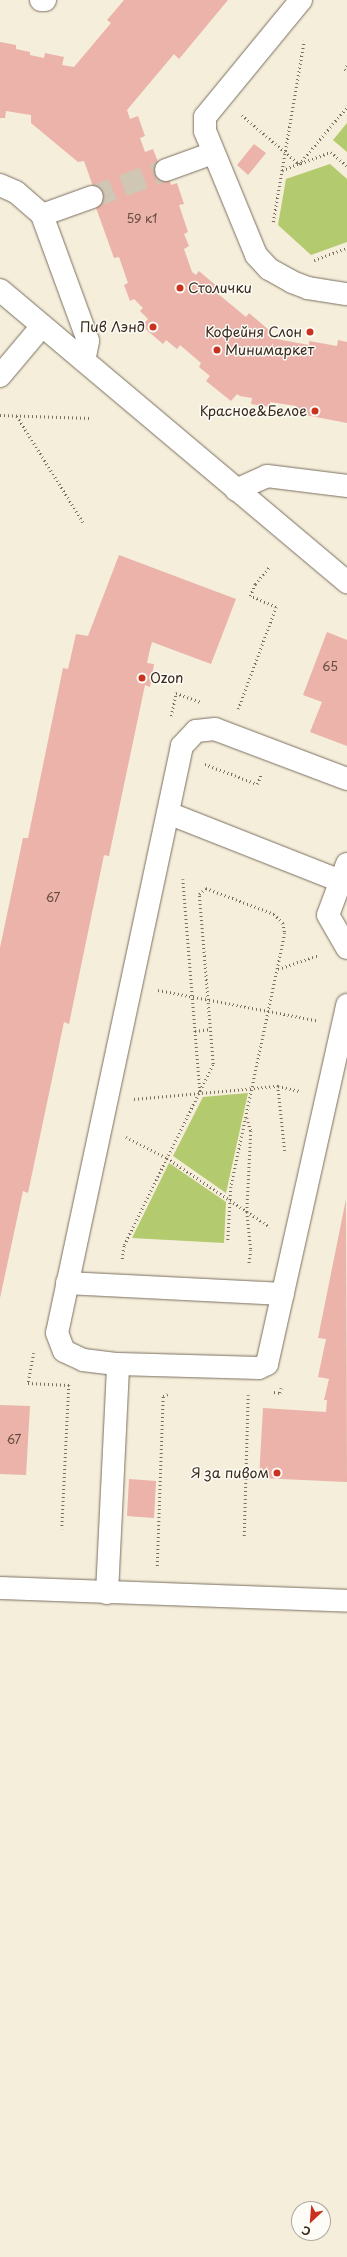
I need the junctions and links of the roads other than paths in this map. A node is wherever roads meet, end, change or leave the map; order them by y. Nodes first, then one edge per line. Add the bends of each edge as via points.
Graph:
1 (41, 0) edge
2 (45, 0) edge
3 (299, 3) edge
4 (213, 153) junction
5 (166, 170) tunnel mouth
6 (0, 185) edge
7 (92, 197) tunnel mouth
8 (42, 215) junction
9 (0, 290) edge
10 (347, 294) edge
11 (42, 326) junction
12 (84, 361) junction
13 (0, 376) edge
14 (347, 486) edge
15 (236, 490) junction
16 (347, 582) edge
17 (347, 779) edge
18 (168, 813) junction
19 (344, 873) edge
20 (347, 948) edge
21 (345, 1015) edge
22 (67, 1283) junction
23 (283, 1294) junction
24 (118, 1364) junction
25 (0, 1588) edge
26 (107, 1593) junction
27 (347, 1600) edge

1 - 2 street
3 - 4 street via 205,117 205,131
4 - 5 street
4 - 10 street via 256,255 269,270 308,288
6 - 8 street via 16,192
7 - 8 street
8 - 12 street via 88,341
9 - 11 street
11 - 12 street
11 - 13 street
12 - 15 street
14 - 15 street via 267,476
15 - 16 street
17 - 18 street via 215,729 196,731 182,746
18 - 19 street
18 - 22 street via 156,858
19 - 20 street via 328,915
21 - 23 street
22 - 23 street
22 - 24 street via 57,1333 64,1351 83,1360
23 - 24 street via 270,1355 267,1364 259,1368
24 - 26 street
25 - 26 street
26 - 27 street

